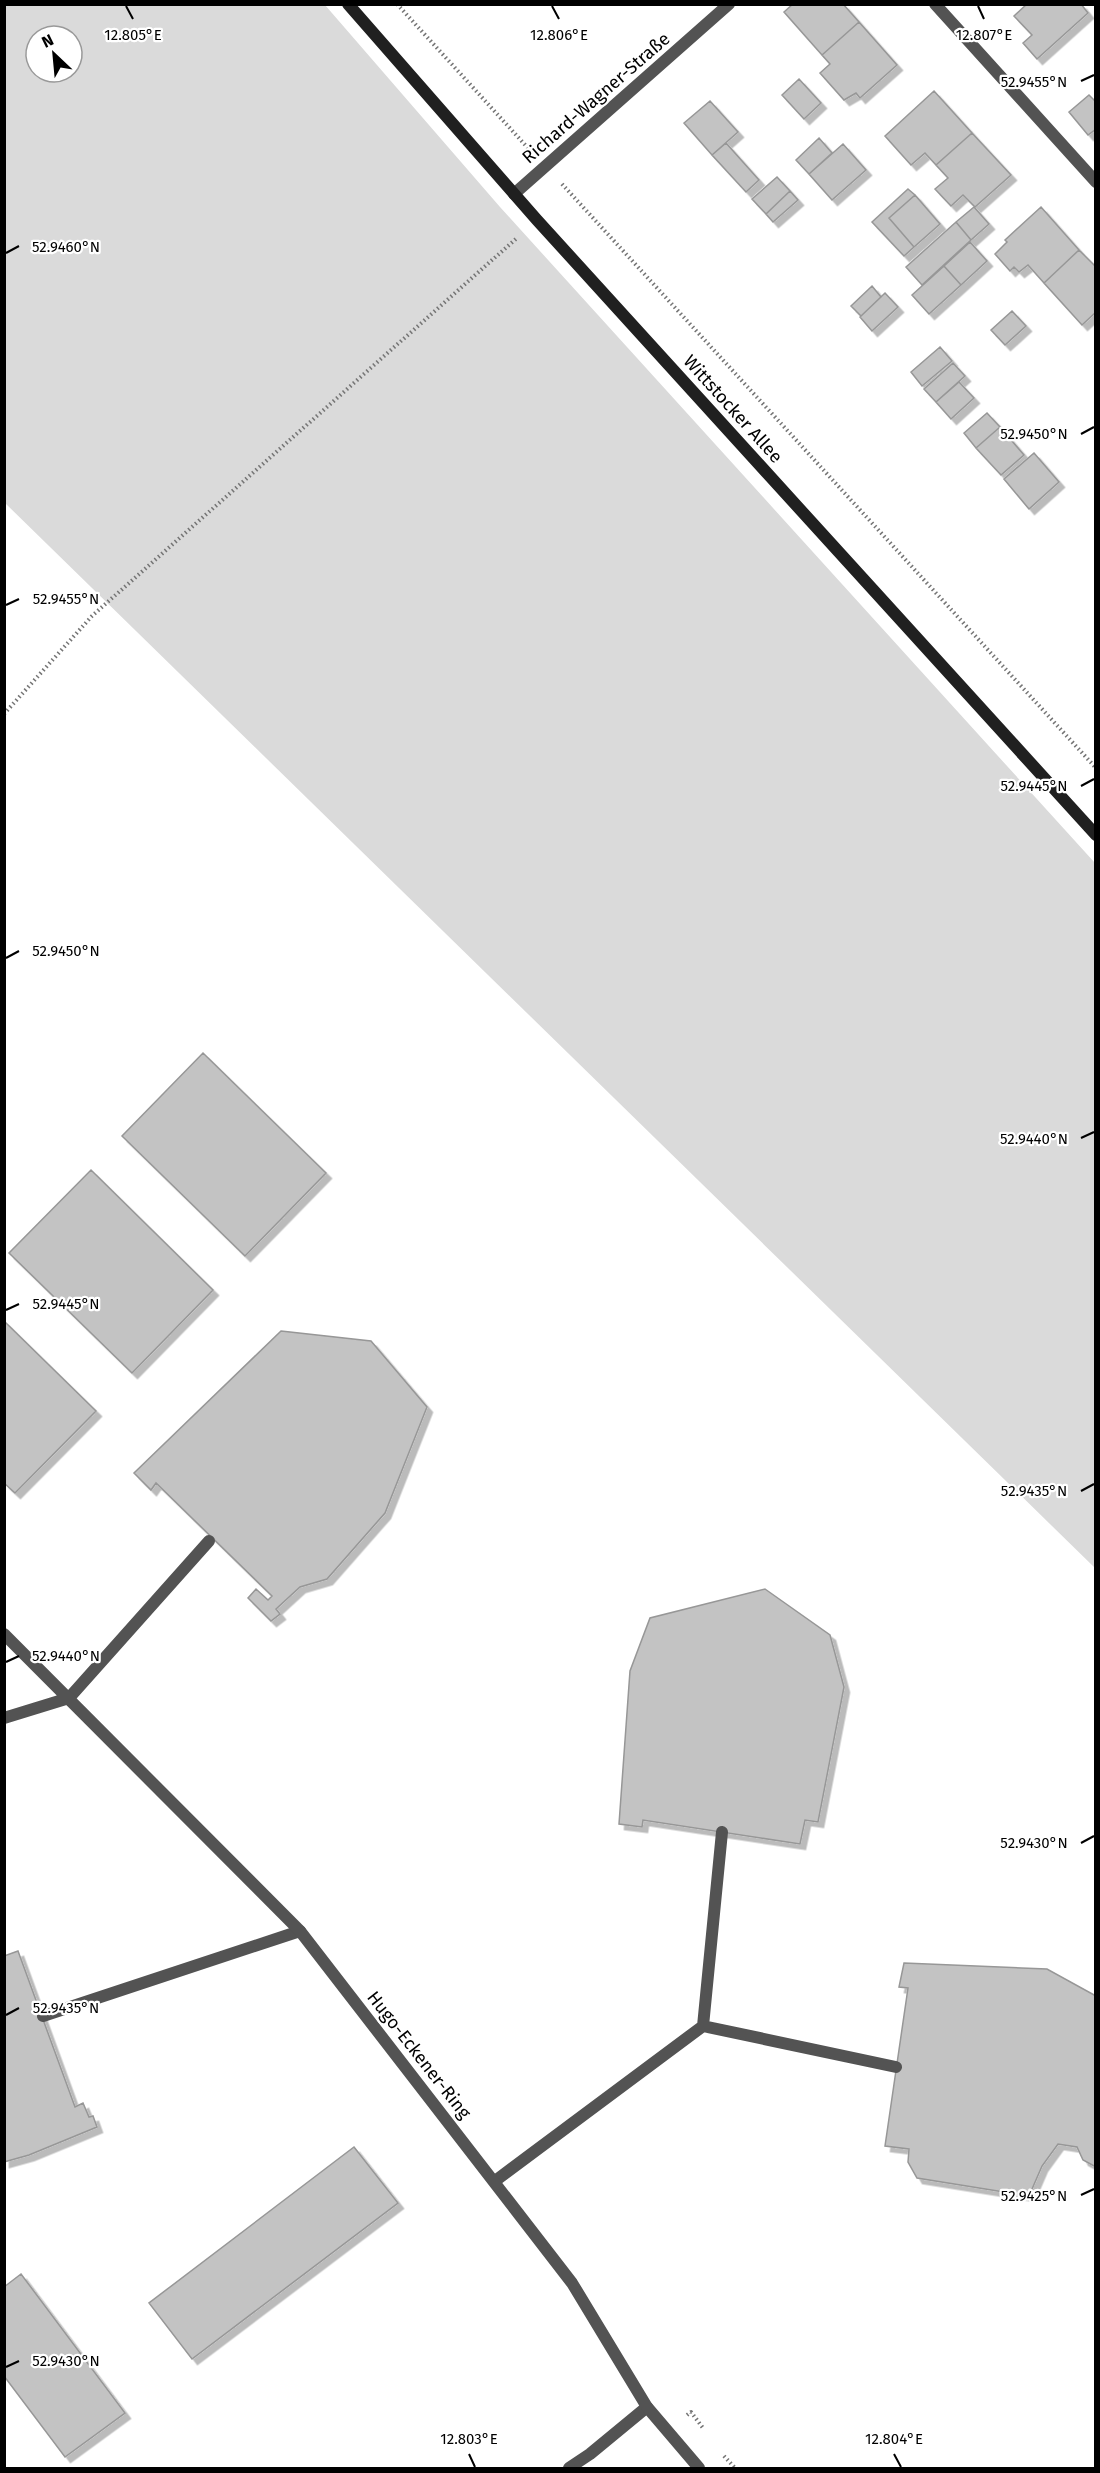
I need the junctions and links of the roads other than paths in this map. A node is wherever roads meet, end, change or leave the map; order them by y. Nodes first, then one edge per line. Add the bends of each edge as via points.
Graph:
1 (348, 4) edge
2 (729, 4) edge
3 (935, 4) edge
4 (1095, 182) edge
5 (514, 194) junction
6 (1095, 836) edge
7 (209, 1541) dead end
8 (4, 1634) edge
9 (69, 1698) junction
10 (4, 1718) edge
11 (722, 1832) dead end
12 (300, 1931) junction
13 (44, 2016) dead end
14 (704, 2025) junction
15 (896, 2067) dead end
16 (495, 2181) junction
17 (647, 2407) junction
18 (569, 2469) edge
19 (699, 2469) edge

1 - 5 main road, Wittstocker Allee
2 - 5 street, Richard-Wagner-Straße
3 - 4 street
5 - 6 main road, Wittstocker Allee
7 - 9 street
8 - 9 street, Hugo-Eckener-Ring
9 - 10 street
9 - 12 street, Hugo-Eckener-Ring
11 - 14 street
12 - 13 street
12 - 16 street, Hugo-Eckener-Ring
14 - 15 street
14 - 16 street
16 - 17 street, Hugo-Eckener-Ring via 572,2283
17 - 18 street
17 - 19 street, Hugo-Eckener-Ring

